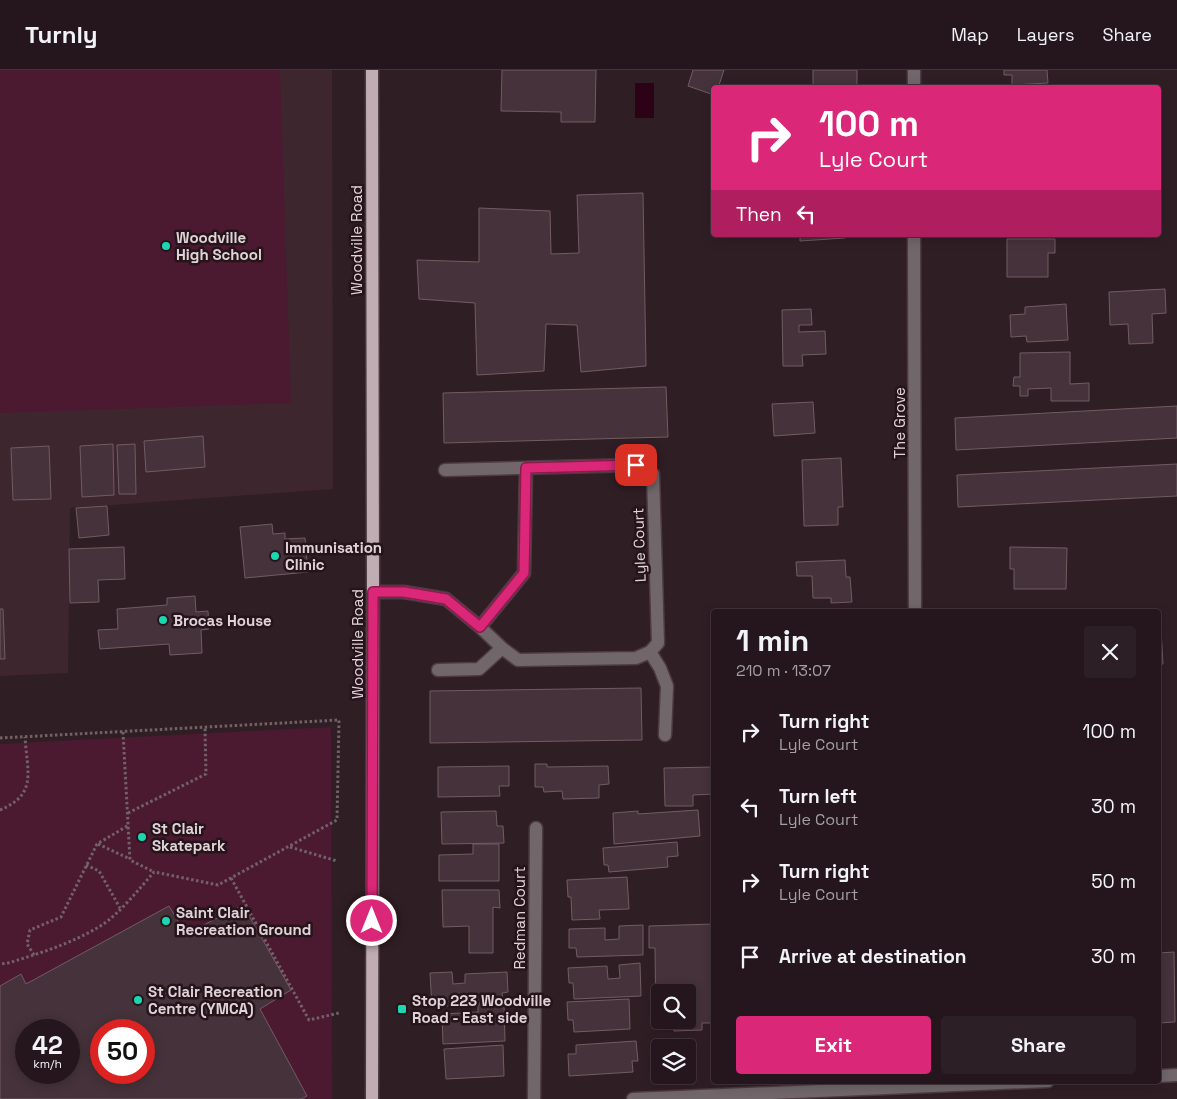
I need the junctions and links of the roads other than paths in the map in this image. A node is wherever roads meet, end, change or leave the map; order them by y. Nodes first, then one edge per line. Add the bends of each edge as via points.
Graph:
1 (372, 70) edge
2 (914, 70) edge
3 (914, 85) edge
4 (914, 237) edge
5 (526, 468) junction
6 (445, 470) dead end
7 (373, 592) junction
8 (915, 609) edge
9 (480, 627) junction
10 (502, 648) junction
11 (650, 652) junction
12 (438, 670) dead end
13 (665, 735) dead end
14 (536, 828) dead end
15 (1161, 1076) edge
16 (1177, 1076) edge
17 (916, 1084) edge
18 (372, 1099) edge
19 (534, 1099) edge
20 (633, 1099) edge

1 - 7 main road, Woodville Road
2 - 3 street
4 - 8 street, The Grove
5 - 6 street, Lyle Court
5 - 9 street via 524,573
5 - 11 street, Lyle Court via 636,465 653,474 658,643
7 - 9 street via 404,592 446,599
7 - 18 main road, Woodville Road
9 - 10 street
10 - 11 street via 518,660 636,658
10 - 12 street via 479,670
11 - 13 street via 667,686
14 - 19 street, Redman Court
15 - 16 street
17 - 20 street

